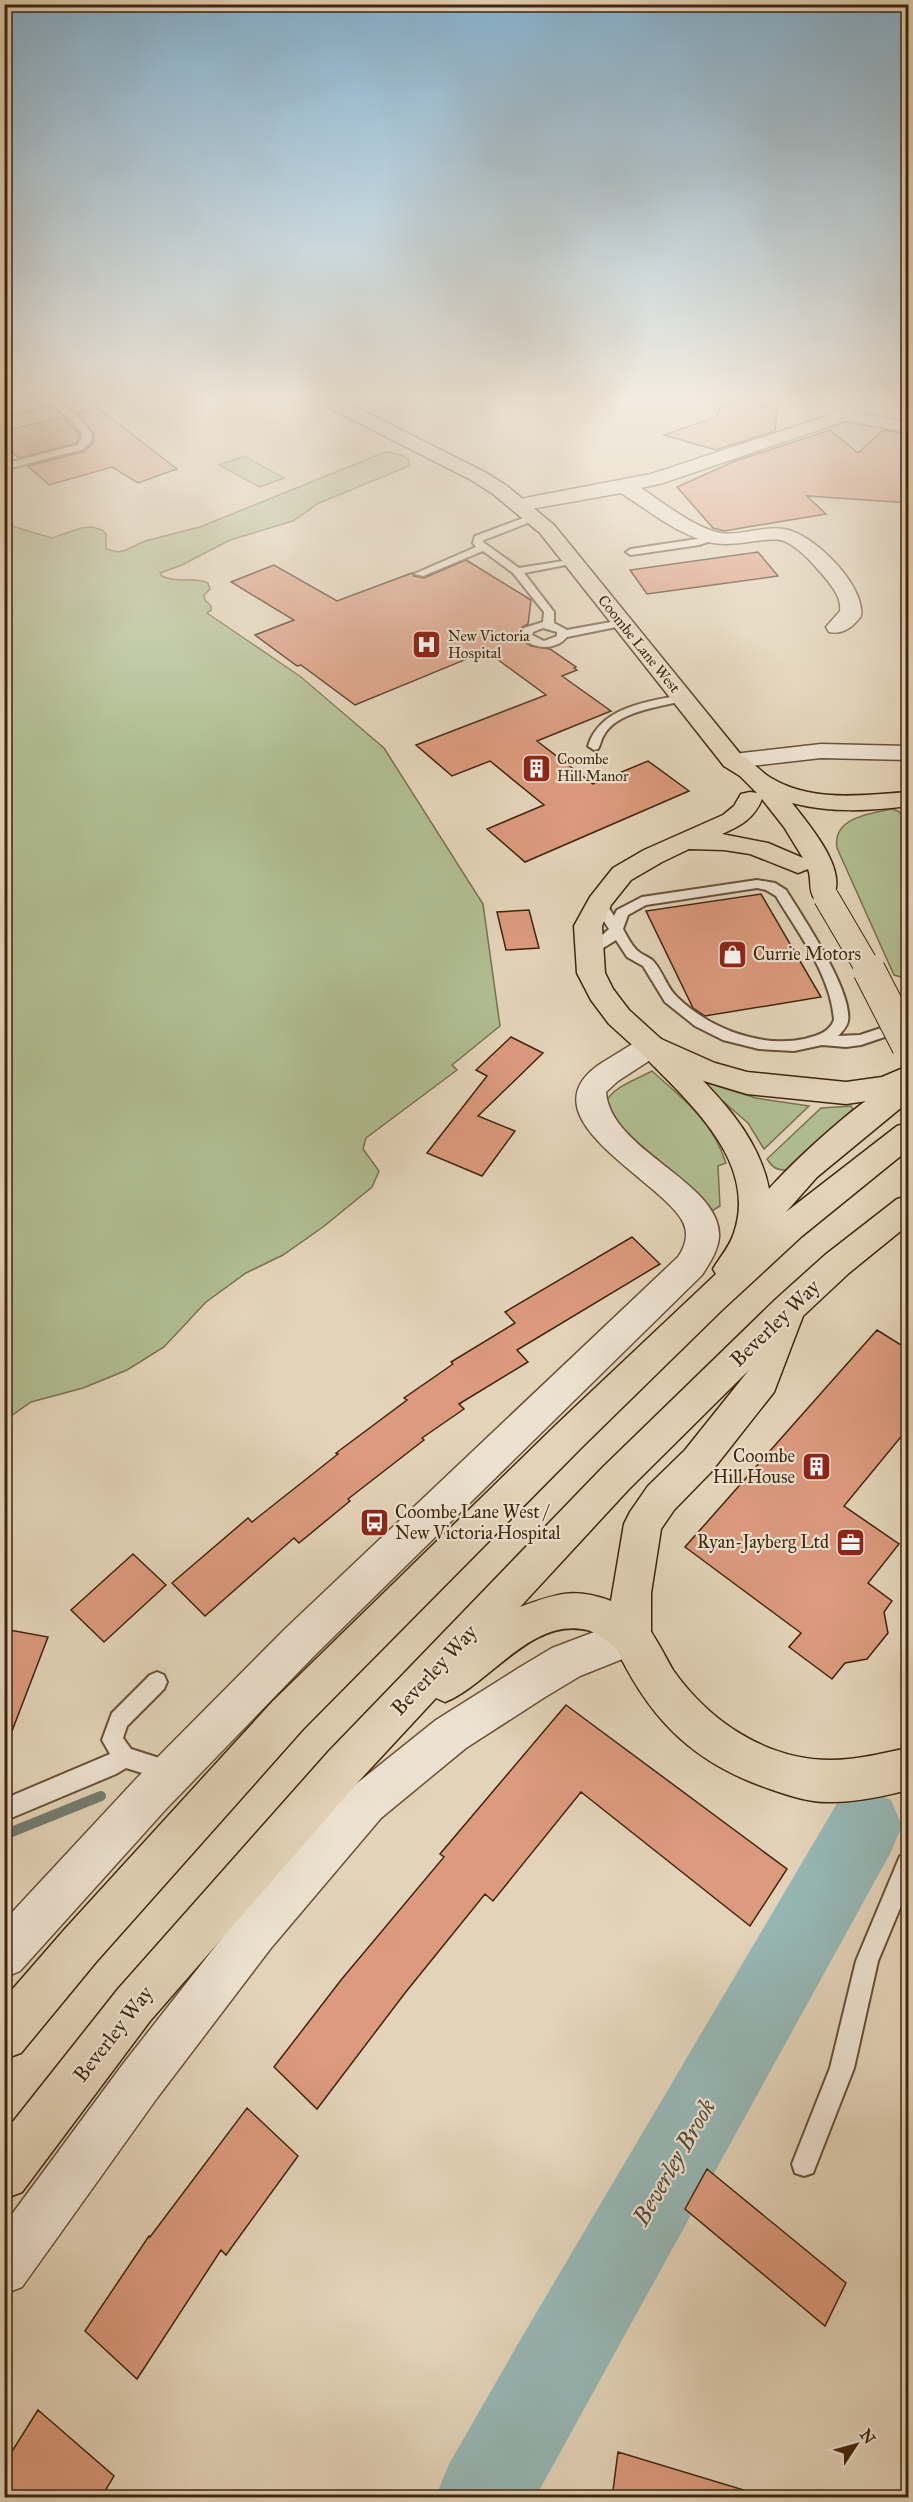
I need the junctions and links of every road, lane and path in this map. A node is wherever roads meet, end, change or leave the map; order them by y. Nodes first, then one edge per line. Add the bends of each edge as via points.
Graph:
1 (517, 517) edge
2 (533, 517) edge
3 (673, 517) edge
4 (712, 537) junction
5 (482, 548) junction
6 (631, 552) dead end
7 (572, 561) junction
8 (517, 571) junction
9 (419, 574) dead end
10 (622, 623) junction
11 (548, 625) junction
12 (837, 627) dead end
13 (563, 634) junction
14 (683, 698) junction
15 (594, 746) dead end
16 (909, 753) edge
17 (733, 761) junction
18 (755, 790) junction
19 (906, 801) edge
20 (866, 804) junction
21 (683, 844) junction
22 (803, 855) junction
23 (599, 903) junction
24 (618, 930) junction
25 (590, 952) junction
26 (909, 1024) edge
27 (822, 1040) junction
28 (651, 1046) junction
29 (909, 1046) edge
30 (909, 1077) edge
31 (909, 1087) edge
32 (909, 1134) edge
33 (909, 1208) edge
34 (752, 1229) junction
35 (710, 1299) junction
36 (788, 1309) junction
37 (631, 1637) junction
38 (157, 1682) dead end
39 (124, 1757) junction
40 (344, 1766) junction
41 (909, 1769) edge
42 (172, 1772) junction
43 (4, 1810) edge
44 (909, 1864) edge
45 (4, 1955) edge
46 (4, 2036) edge
47 (804, 2164) dead end
48 (4, 2174) edge
49 (4, 2269) edge

1 - 5 lane via 480,538
2 - 7 main road, Coombe Lane West
3 - 4 street
4 - 6 lane
4 - 12 street via 731,540 779,534 799,540 846,592 852,605 850,616
5 - 8 lane
5 - 9 lane
7 - 8 lane
7 - 10 main road, Coombe Lane West
8 - 11 lane via 549,612
10 - 13 lane
10 - 14 main road, Coombe Lane West
11 - 13 lane
11 - 13 lane via 531,627 526,636 549,644 560,640
14 - 15 lane via 638,709 605,724
14 - 17 main road, Coombe Lane West
16 - 17 street via 818,751
17 - 18 main road, Coombe Lane West via 734,776
18 - 20 main road via 834,805
18 - 21 main road via 745,810 732,820
18 - 22 main road, Coombe Lane West
19 - 20 main road
20 - 22 main road via 836,815 812,835
21 - 22 main road via 723,840
21 - 23 main road via 622,874
22 - 29 main road, Coombe Lane West, bridge
23 - 24 lane
23 - 25 main road via 588,926
24 - 25 lane
24 - 27 lane via 632,954 648,963 670,999 700,1023 759,1044 794,1046
24 - 27 lane via 622,913 642,901 757,884 776,889 831,976 841,1019 837,1028
25 - 28 main road via 591,973 601,993
26 - 27 lane via 861,1040
28 - 30 main road via 705,1071 747,1083 810,1091 846,1093 888,1087
28 - 34 main road via 726,1126 747,1162 754,1192
28 - 42 street via 606,1074 591,1089 591,1103 597,1119 698,1219 703,1233 697,1255 682,1274 336,1606
31 - 34 main road via 806,1169
32 - 35 main road via 790,1227
33 - 36 main road, Beverley Way via 837,1264
34 - 35 main road
35 - 46 main road via 288,1715
36 - 37 main road via 762,1382 643,1524 631,1593
36 - 40 main road, Beverley Way via 616,1478
37 - 40 main road via 591,1612 573,1610 528,1624 453,1675
37 - 41 main road via 675,1707 702,1734 735,1756 787,1774 830,1781
37 - 49 street via 566,1662 521,1690 451,1734 366,1803 255,1932 140,2081
38 - 39 lane via 118,1720 112,1740
39 - 42 lane
39 - 43 lane via 109,1767
40 - 48 main road, Beverley Way via 134,2005
42 - 45 street
44 - 47 lane via 867,1960 842,2068

